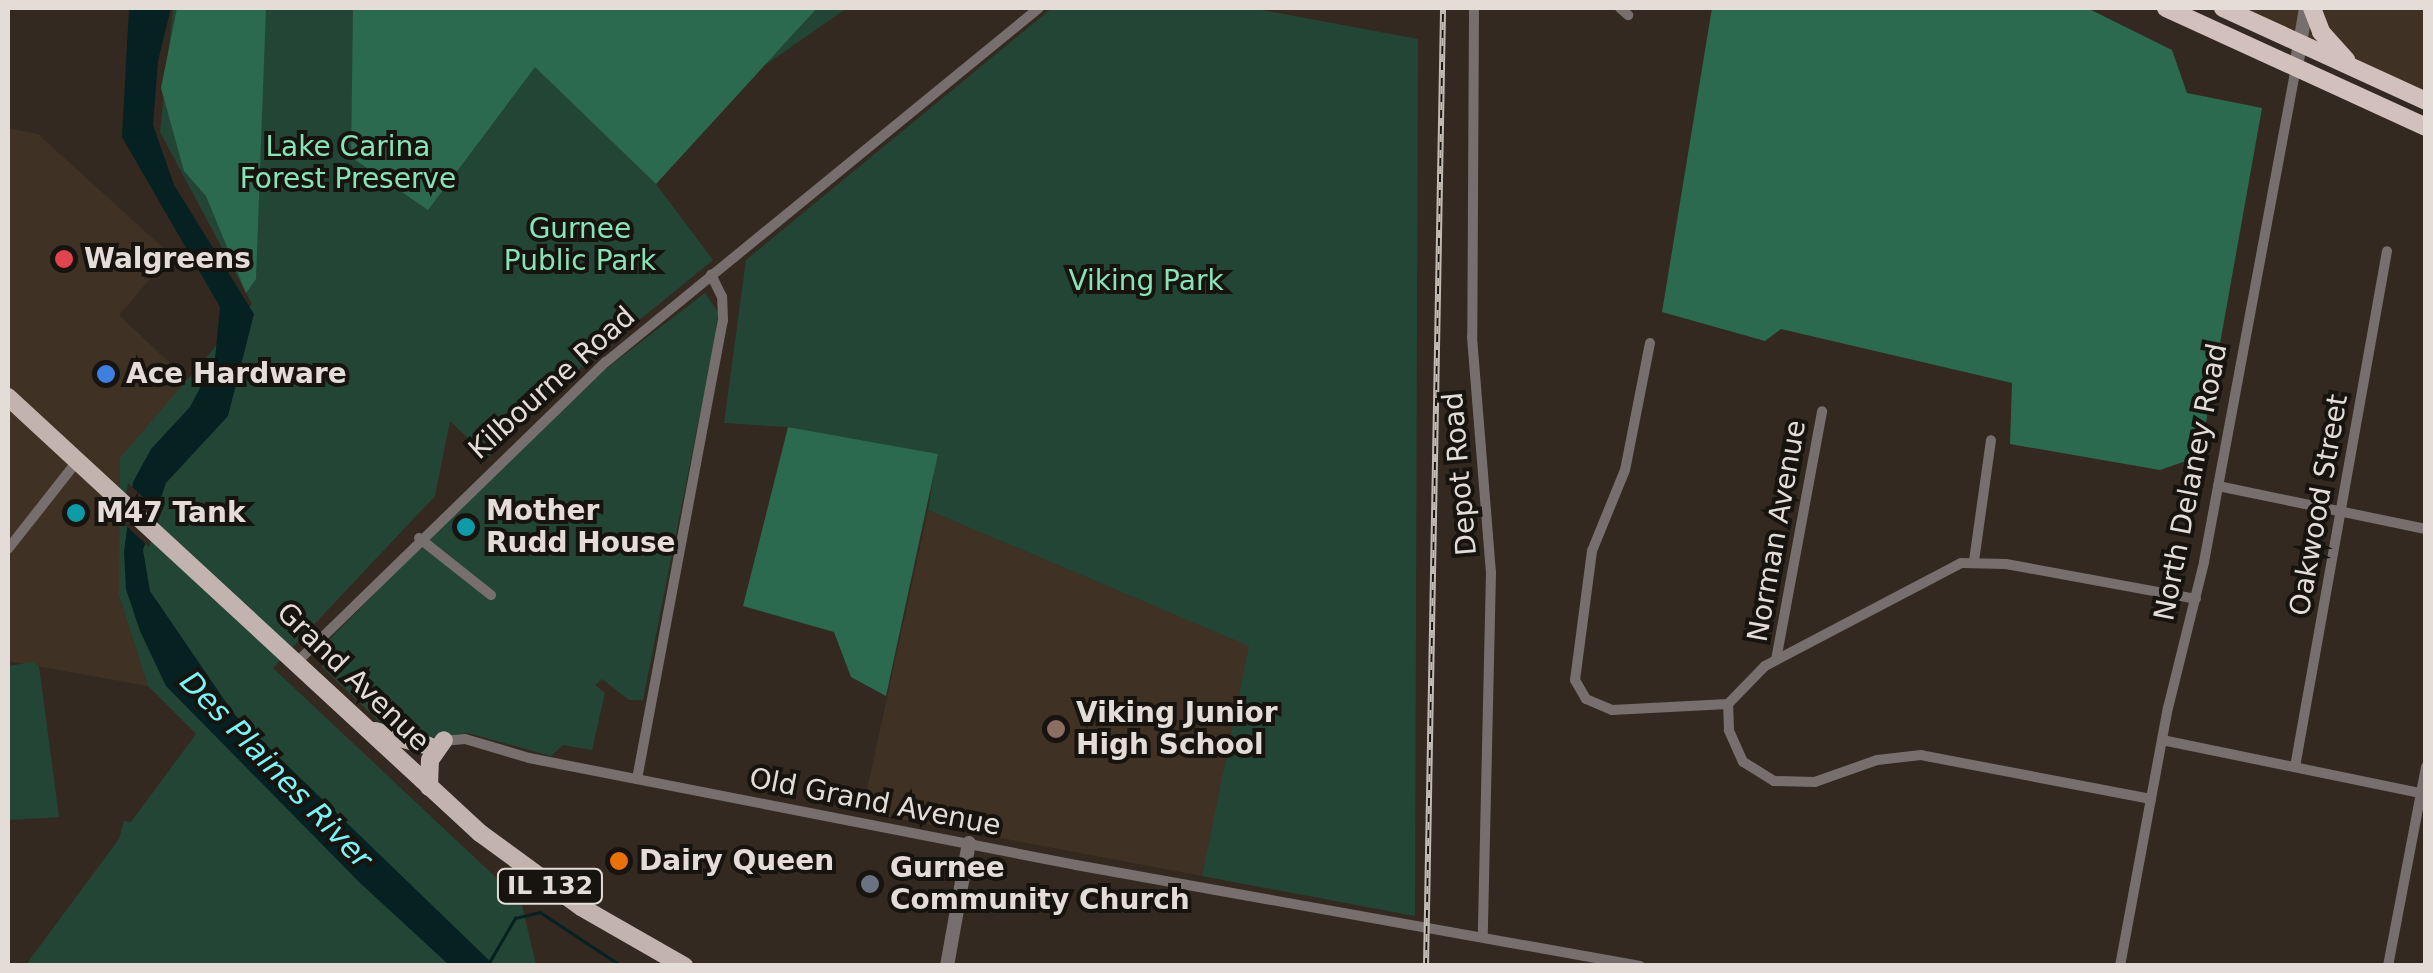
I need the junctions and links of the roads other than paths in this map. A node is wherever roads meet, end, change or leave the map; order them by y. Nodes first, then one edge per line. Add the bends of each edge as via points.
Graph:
1 (1039, 8) edge
2 (1474, 8) edge
3 (2166, 8) edge
4 (2223, 8) edge
5 (2309, 8) edge
6 (2300, 43) junction
7 (2296, 67) junction
8 (2353, 68) junction
9 (2426, 101) edge
10 (2426, 126) edge
11 (2387, 251) dead end
12 (711, 274) junction
13 (1650, 343) dead end
14 (8, 397) edge
15 (1822, 411) dead end
16 (1991, 440) dead end
17 (85, 467) junction
18 (2218, 486) junction
19 (2341, 511) junction
20 (2426, 529) edge
21 (419, 538) junction
22 (8, 550) edge
23 (1974, 561) junction
24 (492, 596) dead end
25 (2196, 599) junction
26 (298, 660) junction
27 (1776, 660) junction
28 (1728, 704) junction
29 (370, 730) junction
30 (2162, 740) junction
31 (437, 743) junction
32 (404, 762) junction
33 (2426, 766) edge
34 (2296, 767) junction
35 (637, 779) junction
36 (429, 787) junction
37 (2420, 793) junction
38 (2151, 798) junction
39 (2420, 823) edge
40 (968, 843) junction
41 (1483, 936) junction
42 (684, 966) edge
43 (947, 966) edge
44 (1640, 966) edge
45 (2120, 966) edge
46 (2388, 966) edge

1 - 12 street, Kilbourne Road
2 - 41 street, Depot Road via 1472,337 1491,572
3 - 7 highway
4 - 6 highway
5 - 6 street, North Delaney Road
5 - 8 highway
6 - 7 street, North Delaney Road
6 - 8 highway
7 - 10 highway
7 - 18 street, North Delaney Road
8 - 9 highway
11 - 19 street, Oakwood Street
12 - 21 street, Kilbourne Road via 536,423
12 - 35 street via 723,321
13 - 28 street via 1636,430 1592,552 1575,680 1586,699 1612,710
14 - 17 main road, Grand Avenue
15 - 27 street, Norman Avenue
16 - 23 street
17 - 22 street
17 - 26 main road, Grand Avenue / IL 132
18 - 19 street
18 - 25 street, North Delaney Road
19 - 20 street
19 - 34 street, Oakwood Street
21 - 24 street
21 - 26 street, Kilbourne Road
23 - 25 street
23 - 27 street via 1924,579
25 - 30 street, North Delaney Road
26 - 29 main road, Grand Avenue / IL 132
27 - 28 street via 1741,685
28 - 38 street via 1729,730 1743,762 1774,781 1816,782 1877,760 1922,755
29 - 31 main road
29 - 32 main road, Grand Avenue / IL 132
30 - 34 street
30 - 38 street, North Delaney Road
31 - 32 street
31 - 35 street, Old Grand Avenue via 465,739
31 - 36 main road
32 - 36 main road, Grand Avenue / IL 132
33 - 37 street
34 - 37 street
35 - 40 street, Old Grand Avenue
36 - 42 main road, Grand Avenue / IL 132 via 551,887
37 - 39 street
38 - 45 street, North Delaney Road
39 - 46 street
40 - 41 street, Old Grand Avenue
40 - 43 street
41 - 44 street, Old Grand Avenue

